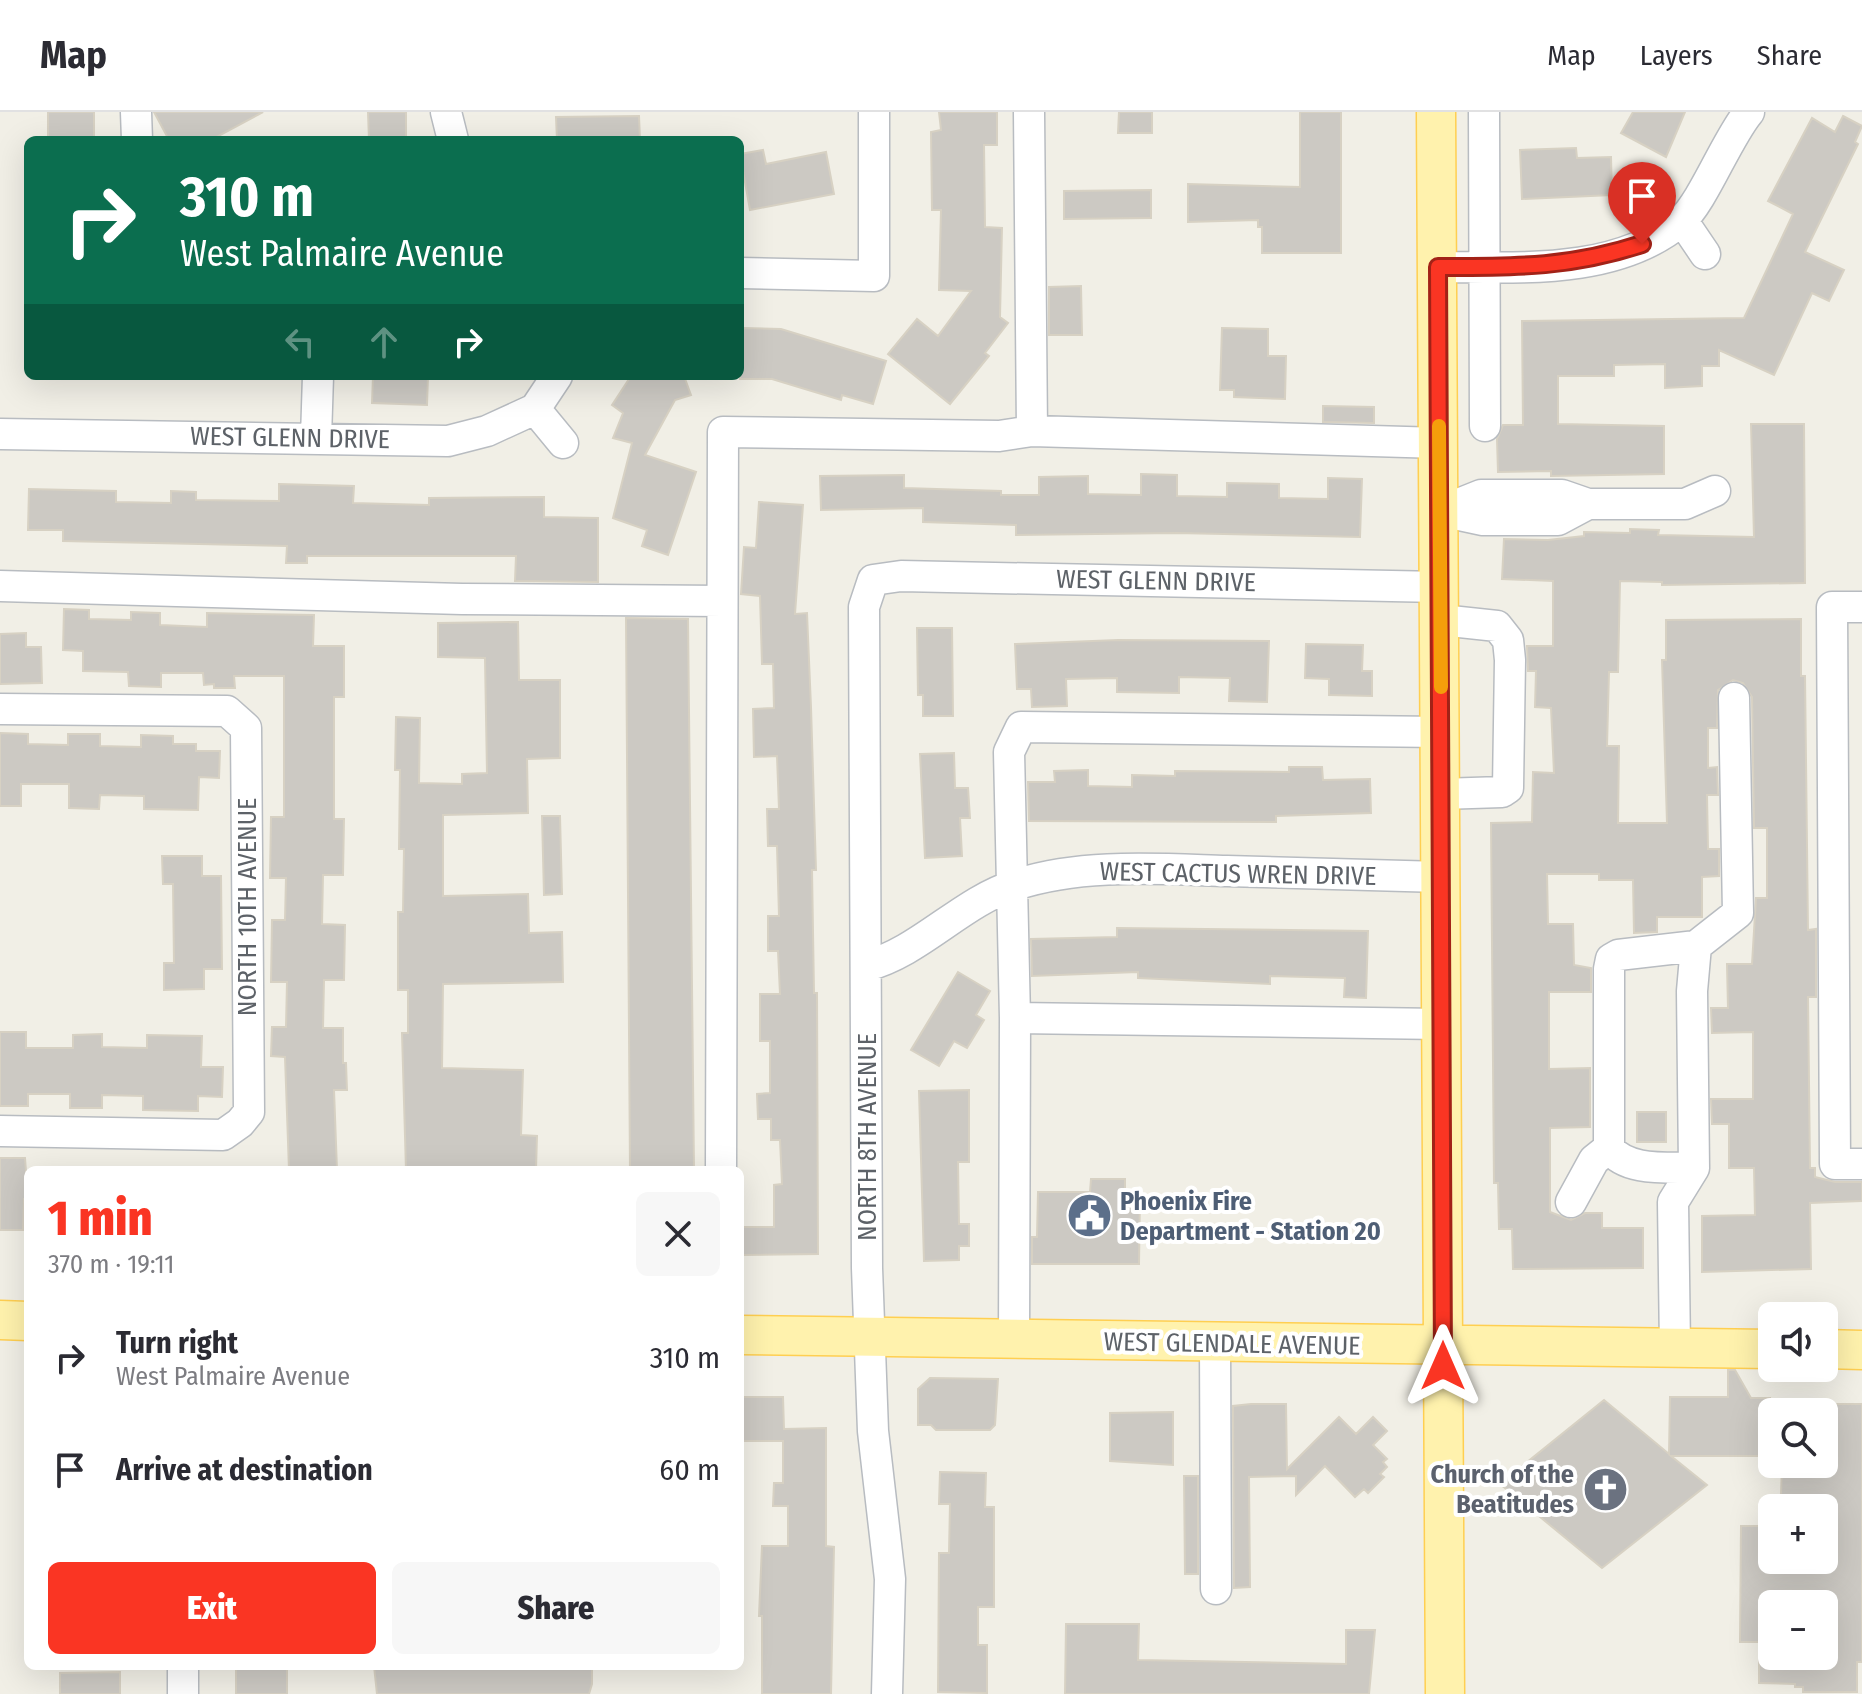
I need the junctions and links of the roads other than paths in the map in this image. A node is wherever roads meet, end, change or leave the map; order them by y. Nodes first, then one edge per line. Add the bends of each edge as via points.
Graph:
1 (136, 112) edge
2 (446, 112) edge
3 (874, 112) edge
4 (1029, 112) edge
5 (1436, 112) edge
6 (1484, 112) edge
7 (1749, 112) edge
8 (137, 136) edge
9 (452, 136) edge
10 (1682, 220) junction
11 (1705, 254) dead end
12 (1438, 267) junction
13 (1486, 267) junction
14 (744, 273) edge
15 (318, 380) edge
16 (554, 380) edge
17 (535, 409) junction
18 (1485, 426) dead end
19 (1032, 431) junction
20 (0, 434) edge
21 (316, 438) junction
22 (563, 443) dead end
23 (1440, 443) junction
24 (1715, 491) dead end
25 (1441, 511) junction
26 (873, 580) joint
27 (0, 586) edge
28 (722, 601) junction
29 (1440, 604) junction
30 (1862, 607) edge
31 (1734, 698) dead end
32 (0, 709) edge
33 (1442, 732) junction
34 (1441, 794) junction
35 (1441, 877) junction
36 (1014, 885) junction
37 (1696, 946) junction
38 (866, 966) junction
39 (1015, 1018) junction
40 (1441, 1024) junction
41 (0, 1131) edge
42 (1609, 1148) junction
43 (1862, 1164) edge
44 (721, 1166) edge
45 (1694, 1168) junction
46 (1571, 1202) dead end
47 (0, 1320) edge
48 (24, 1321) edge
49 (744, 1335) edge
50 (869, 1337) junction
51 (1014, 1341) junction
52 (1215, 1343) junction
53 (1443, 1347) junction
54 (1675, 1348) junction
55 (1758, 1349) edge
56 (1838, 1349) edge
57 (1862, 1350) edge
58 (1216, 1589) dead end
59 (183, 1670) edge
60 (183, 1694) edge
61 (887, 1694) edge
62 (1445, 1694) edge

1 - 8 street
2 - 9 street
3 - 14 street via 874,276
4 - 19 street
5 - 12 main road
6 - 13 street
7 - 10 street
10 - 11 street
10 - 13 street via 1642,244 1593,260
12 - 13 street
12 - 23 main road
13 - 18 street
15 - 21 street
16 - 17 street
17 - 21 street, WEST GLENN DRIVE via 487,431 448,441
17 - 22 street
19 - 23 street
19 - 28 street via 999,436 723,432
20 - 21 street, WEST GLENN DRIVE
23 - 25 main road
24 - 25 street via 1685,504 1588,504 1562,495 1481,495
25 - 29 main road
26 - 29 street, WEST GLENN DRIVE via 901,576
26 - 38 street, NORTH 8TH AVENUE via 864,607
27 - 28 street
28 - 44 street
29 - 33 main road
29 - 34 street, WEST GLENN DRIVE via 1497,626 1508,640 1510,660 1508,788
30 - 43 street via 1832,607 1835,1164
31 - 37 street via 1738,913
32 - 41 street, NORTH 10TH AVENUE via 227,711 246,728 249,1112 223,1135
33 - 34 main road
33 - 36 street via 1021,727 1009,752
34 - 35 main road
35 - 36 street, WEST CACTUS WREN DRIVE via 1092,871
35 - 40 main road
36 - 38 street, WEST CACTUS WREN DRIVE via 890,960
36 - 39 street
37 - 42 street via 1611,959
37 - 45 street
38 - 50 street, NORTH 8TH AVENUE
39 - 40 street
39 - 51 street
40 - 53 main road
42 - 45 street via 1616,1158 1630,1163
42 - 46 street via 1594,1160
45 - 54 street via 1673,1202
47 - 48 main road
49 - 50 main road, WEST GLENDALE AVENUE
50 - 51 main road, WEST GLENDALE AVENUE
50 - 61 street, NORTH 8TH AVENUE via 873,1431 890,1579
51 - 52 main road, WEST GLENDALE AVENUE
52 - 53 main road, WEST GLENDALE AVENUE
52 - 58 street
53 - 54 main road, WEST GLENDALE AVENUE
53 - 62 main road
54 - 55 main road, WEST GLENDALE AVENUE
56 - 57 main road
59 - 60 street

